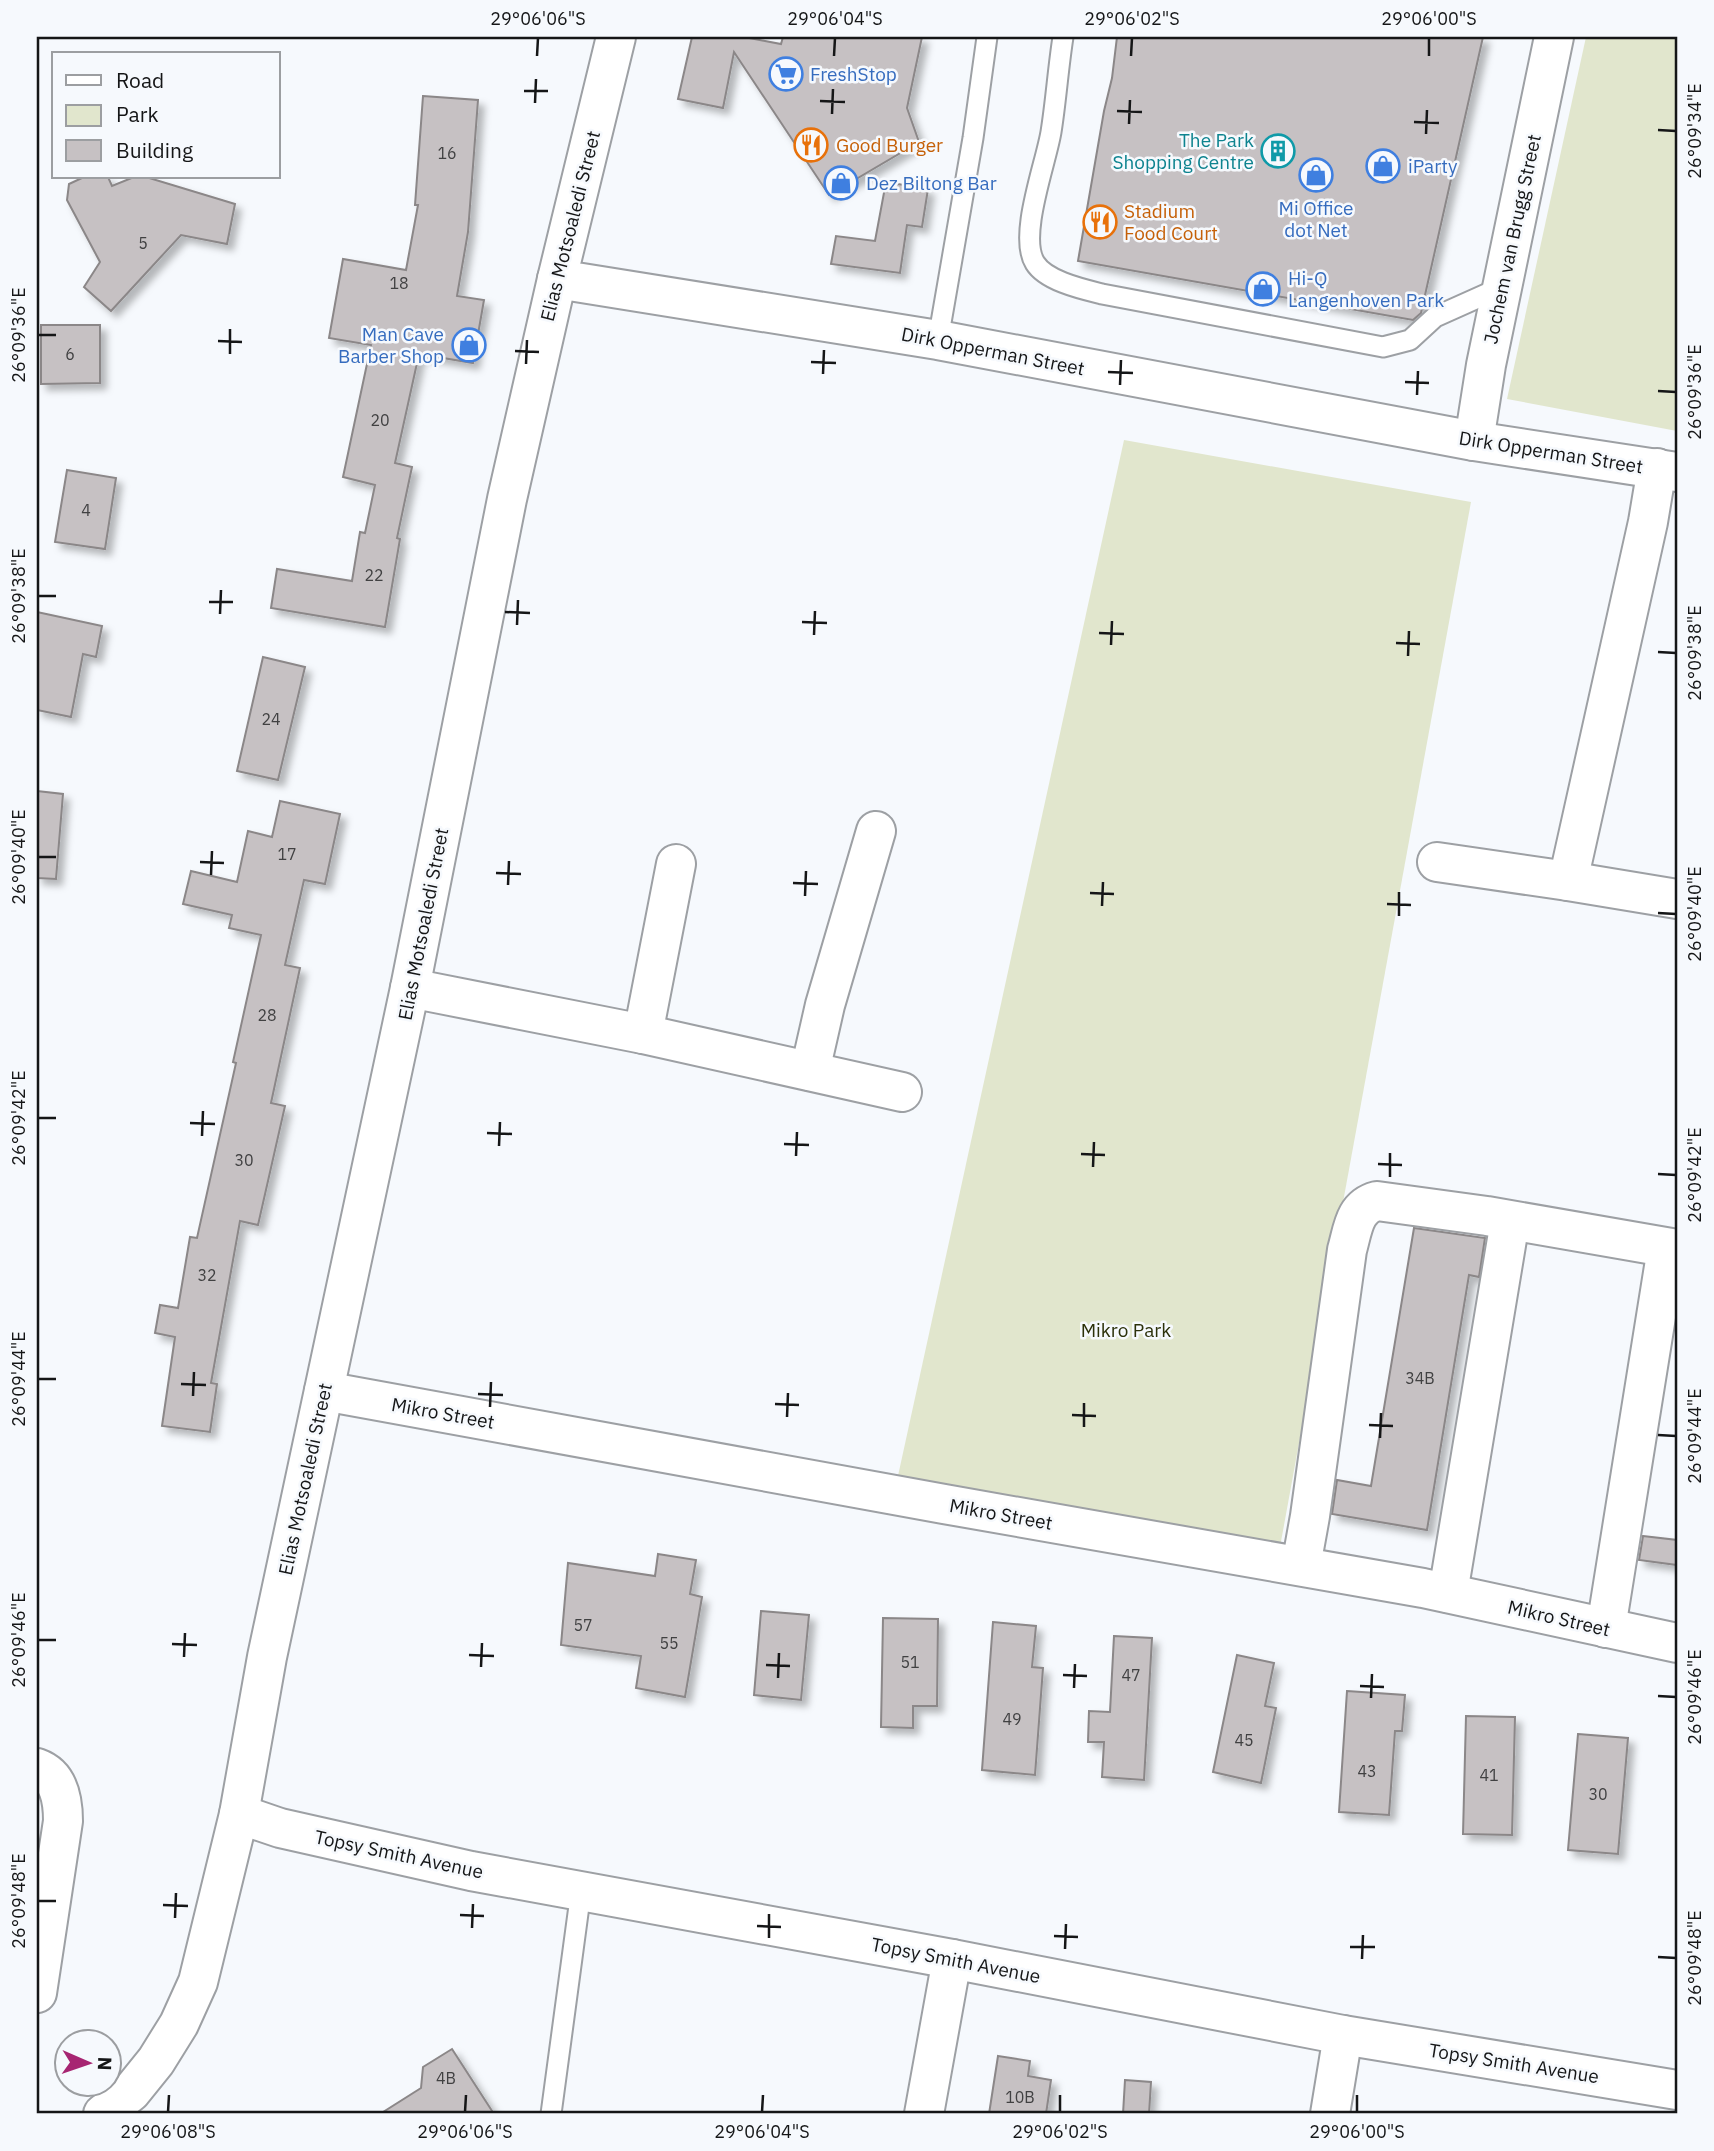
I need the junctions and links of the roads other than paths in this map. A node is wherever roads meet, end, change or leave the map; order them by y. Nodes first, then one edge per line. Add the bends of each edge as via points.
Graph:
1 (616, 37) edge
2 (987, 37) edge
3 (1063, 37) edge
4 (1554, 37) edge
5 (557, 279) junction
6 (1502, 287) junction
7 (938, 340) junction
8 (1474, 441) junction
9 (1667, 470) edge
10 (876, 831) dead end
11 (1437, 862) dead end
12 (676, 864) dead end
13 (1568, 881) junction
14 (1677, 899) edge
15 (410, 988) junction
16 (643, 1034) junction
17 (810, 1071) junction
18 (902, 1092) dead end
19 (1510, 1221) junction
20 (1672, 1249) edge
21 (324, 1391) junction
22 (1301, 1566) junction
23 (1448, 1593) junction
24 (1606, 1628) junction
25 (1677, 1643) edge
26 (37, 1768) edge
27 (239, 1814) junction
28 (582, 1891) junction
29 (953, 1959) junction
30 (37, 1993) edge
31 (1343, 2035) junction
32 (1677, 2090) edge
33 (103, 2114) edge
34 (551, 2114) edge
35 (924, 2114) edge
36 (1330, 2114) edge

1 - 5 street, Elias Motsoaledi Street
2 - 7 lane
3 - 6 lane via 1050,134 1031,218 1032,257 1044,274 1101,294 1383,347 1410,340 1435,317
4 - 6 street, Jochem van Brugg Street
5 - 7 street, Dirk Opperman Street
5 - 15 street, Elias Motsoaledi Street via 507,499
6 - 8 street, Jochem van Brugg Street
7 - 8 street, Dirk Opperman Street
8 - 9 street, Dirk Opperman Street
9 - 13 street via 1648,522
10 - 17 street
11 - 13 street
12 - 16 street
13 - 14 street
15 - 16 street
15 - 21 street, Elias Motsoaledi Street
16 - 17 street
17 - 18 street
19 - 20 street
19 - 22 street via 1377,1201 1361,1209 1347,1250
19 - 23 street
20 - 24 street
21 - 22 street, Mikro Street
21 - 27 street, Elias Motsoaledi Street
22 - 23 street, Mikro Street
23 - 24 street, Mikro Street
24 - 25 street, Mikro Street
26 - 30 street via 53,1778 63,1805
27 - 28 street, Topsy Smith Avenue via 280,1828 471,1871
27 - 33 street, Elias Motsoaledi Street via 198,1982 179,2024 131,2092
28 - 29 street, Topsy Smith Avenue
28 - 34 lane
29 - 31 street, Topsy Smith Avenue
29 - 35 street
31 - 32 street, Topsy Smith Avenue
31 - 36 street

